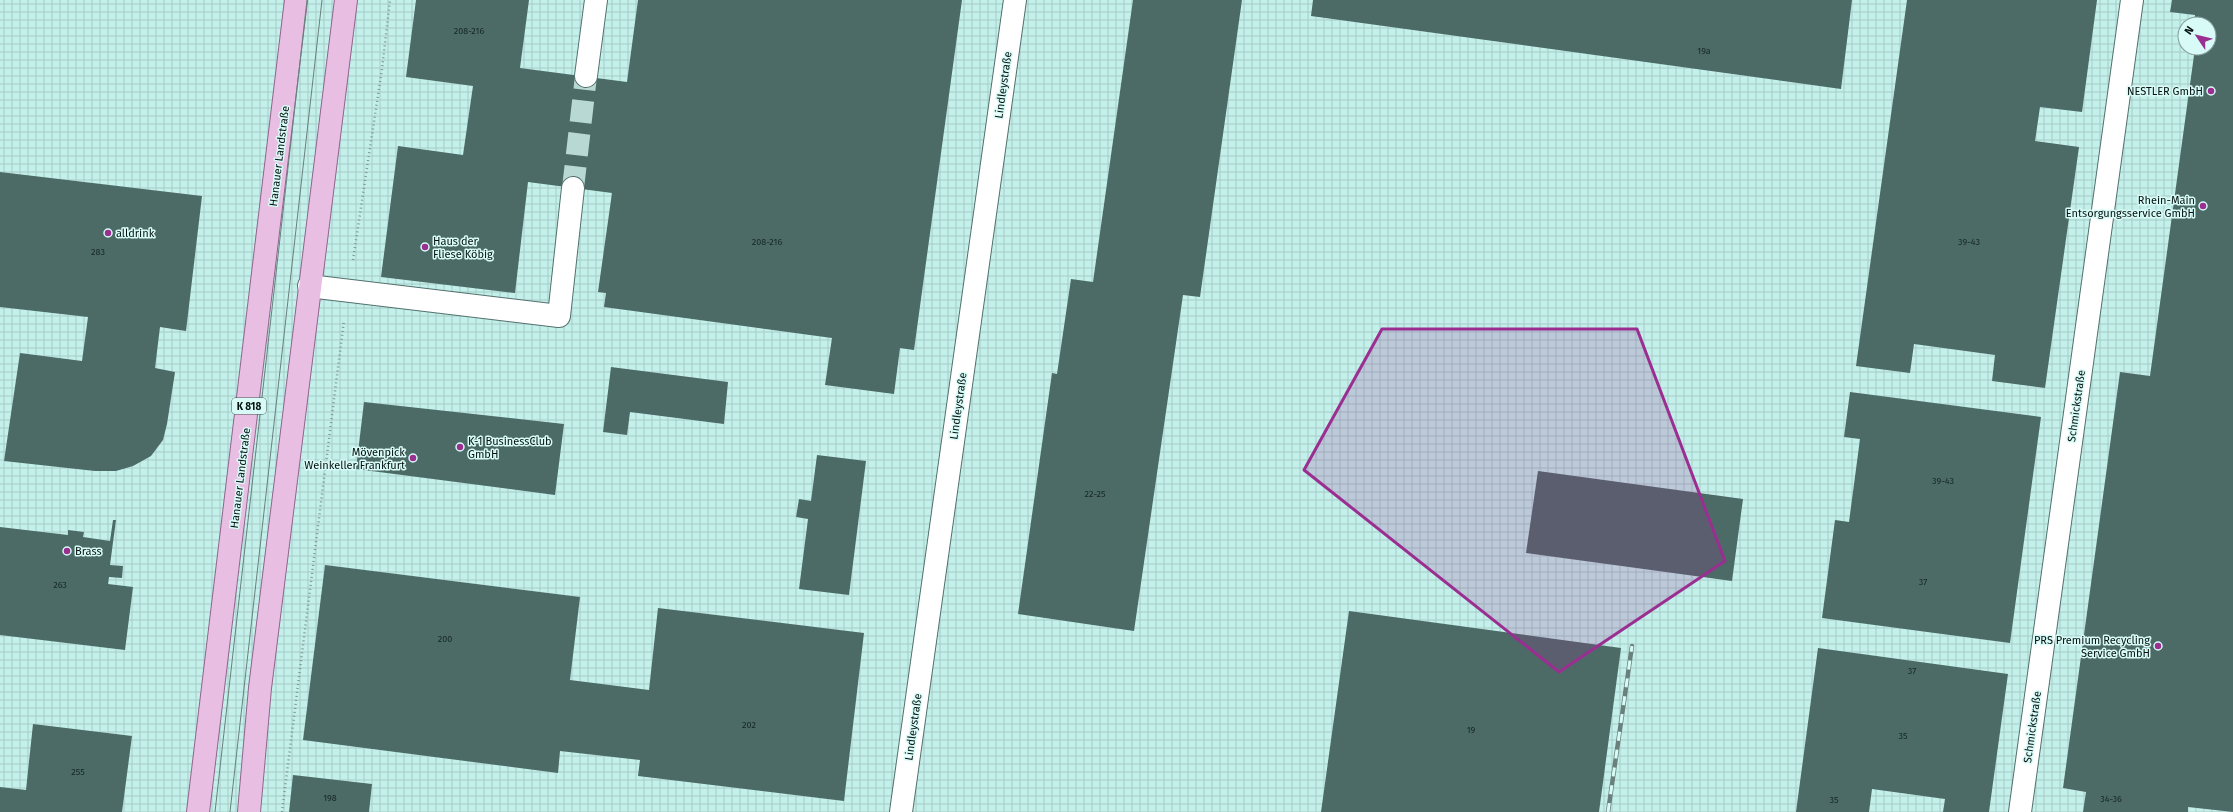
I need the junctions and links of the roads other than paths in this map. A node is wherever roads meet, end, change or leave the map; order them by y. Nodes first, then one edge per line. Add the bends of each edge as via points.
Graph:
1 (296, 0) edge
2 (346, 0) edge
3 (596, 0) edge
4 (1015, 0) edge
5 (2132, 0) edge
6 (586, 76) tunnel mouth
7 (573, 188) tunnel mouth
8 (309, 286) junction
9 (198, 812) edge
10 (249, 812) edge
11 (901, 812) edge
12 (2020, 812) edge

1 - 9 main road, Hanauer Landstraße / K 818
2 - 8 main road
3 - 6 street
4 - 11 street, Lindleystraße
5 - 12 street, Schmickstraße
7 - 8 street via 559,316
8 - 10 main road via 254,740

